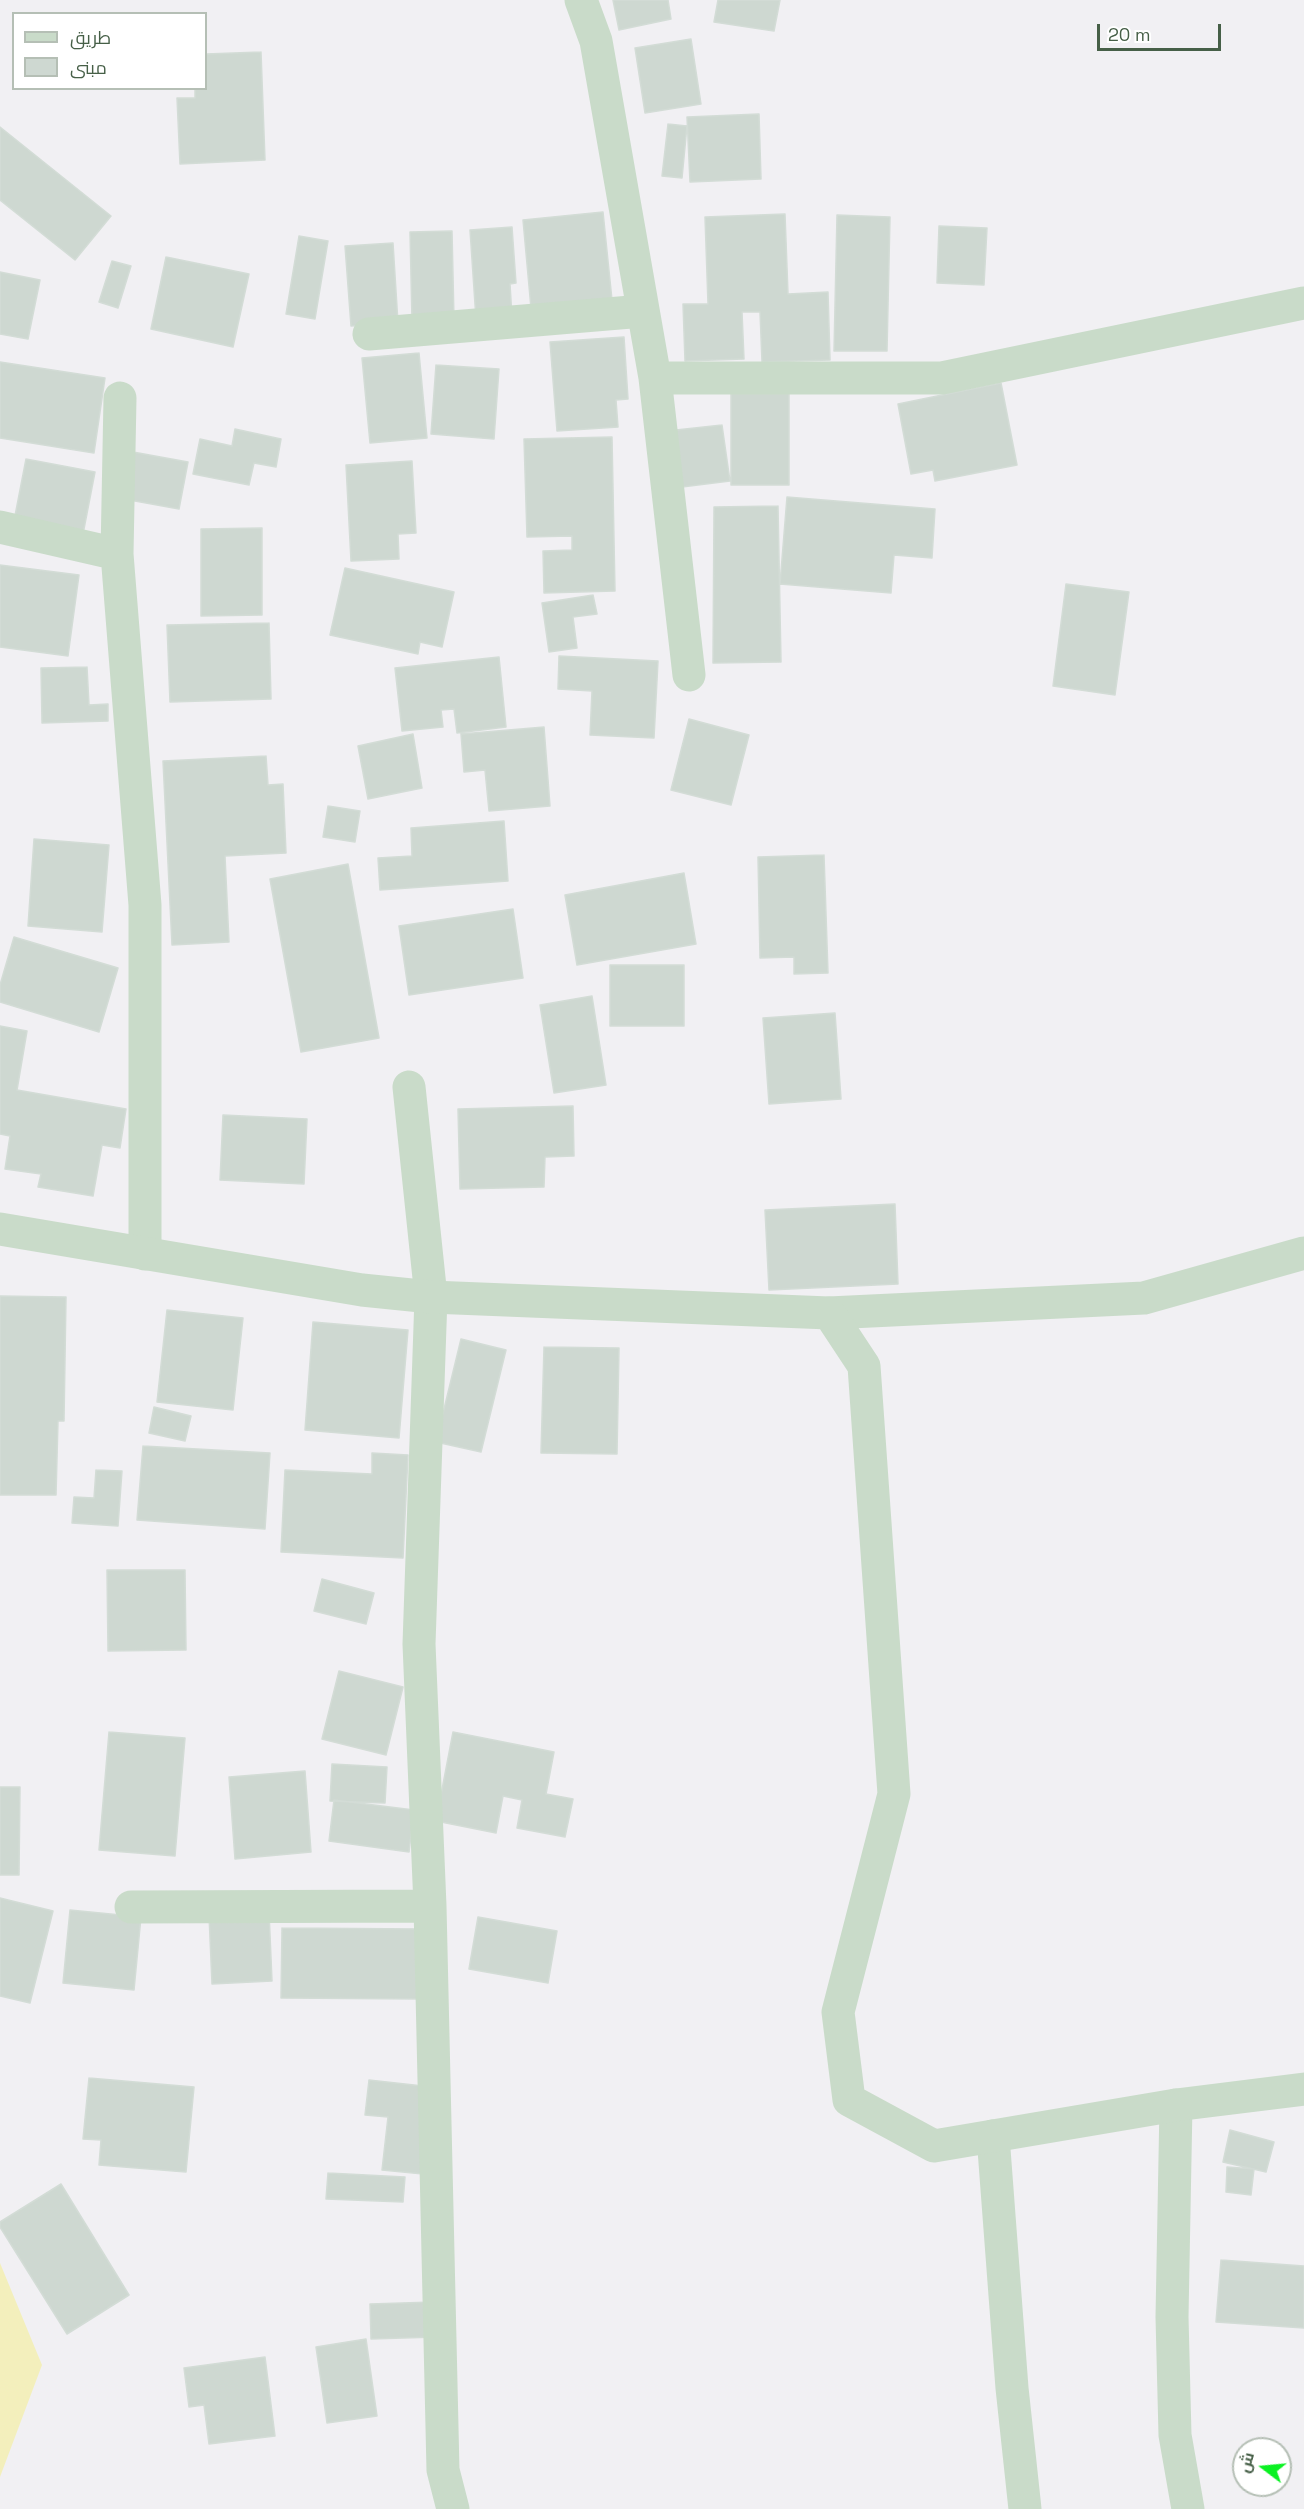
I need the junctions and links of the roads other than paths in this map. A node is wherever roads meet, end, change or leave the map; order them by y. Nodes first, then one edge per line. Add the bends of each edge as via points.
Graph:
1 (581, 0) edge
2 (1304, 303) edge
3 (643, 311) junction
4 (369, 334) dead end
5 (655, 378) junction
6 (120, 398) dead end
7 (0, 526) edge
8 (117, 554) junction
9 (688, 675) dead end
10 (410, 1087) dead end
11 (0, 1229) edge
12 (1304, 1253) edge
13 (145, 1254) junction
14 (431, 1297) junction
15 (829, 1313) junction
16 (430, 1906) junction
17 (131, 1907) dead end
18 (1304, 2090) edge
19 (1176, 2105) junction
20 (993, 2136) junction
21 (453, 2509) edge
22 (1025, 2509) edge
23 (1188, 2509) edge

1 - 3 street via 596,41
2 - 5 street via 942,378
3 - 4 street
3 - 5 street
5 - 9 street
6 - 8 street
7 - 8 street
8 - 13 street via 145,905
10 - 14 street
11 - 13 street
12 - 15 street via 1144,1298
13 - 14 street via 362,1290
14 - 15 street
14 - 16 street via 419,1644
15 - 20 street via 864,1366 894,1794 838,2012 849,2100 934,2146
16 - 17 street
16 - 21 street via 443,2470
18 - 19 street
19 - 20 street
19 - 23 street via 1172,2317 1175,2435
20 - 22 street

